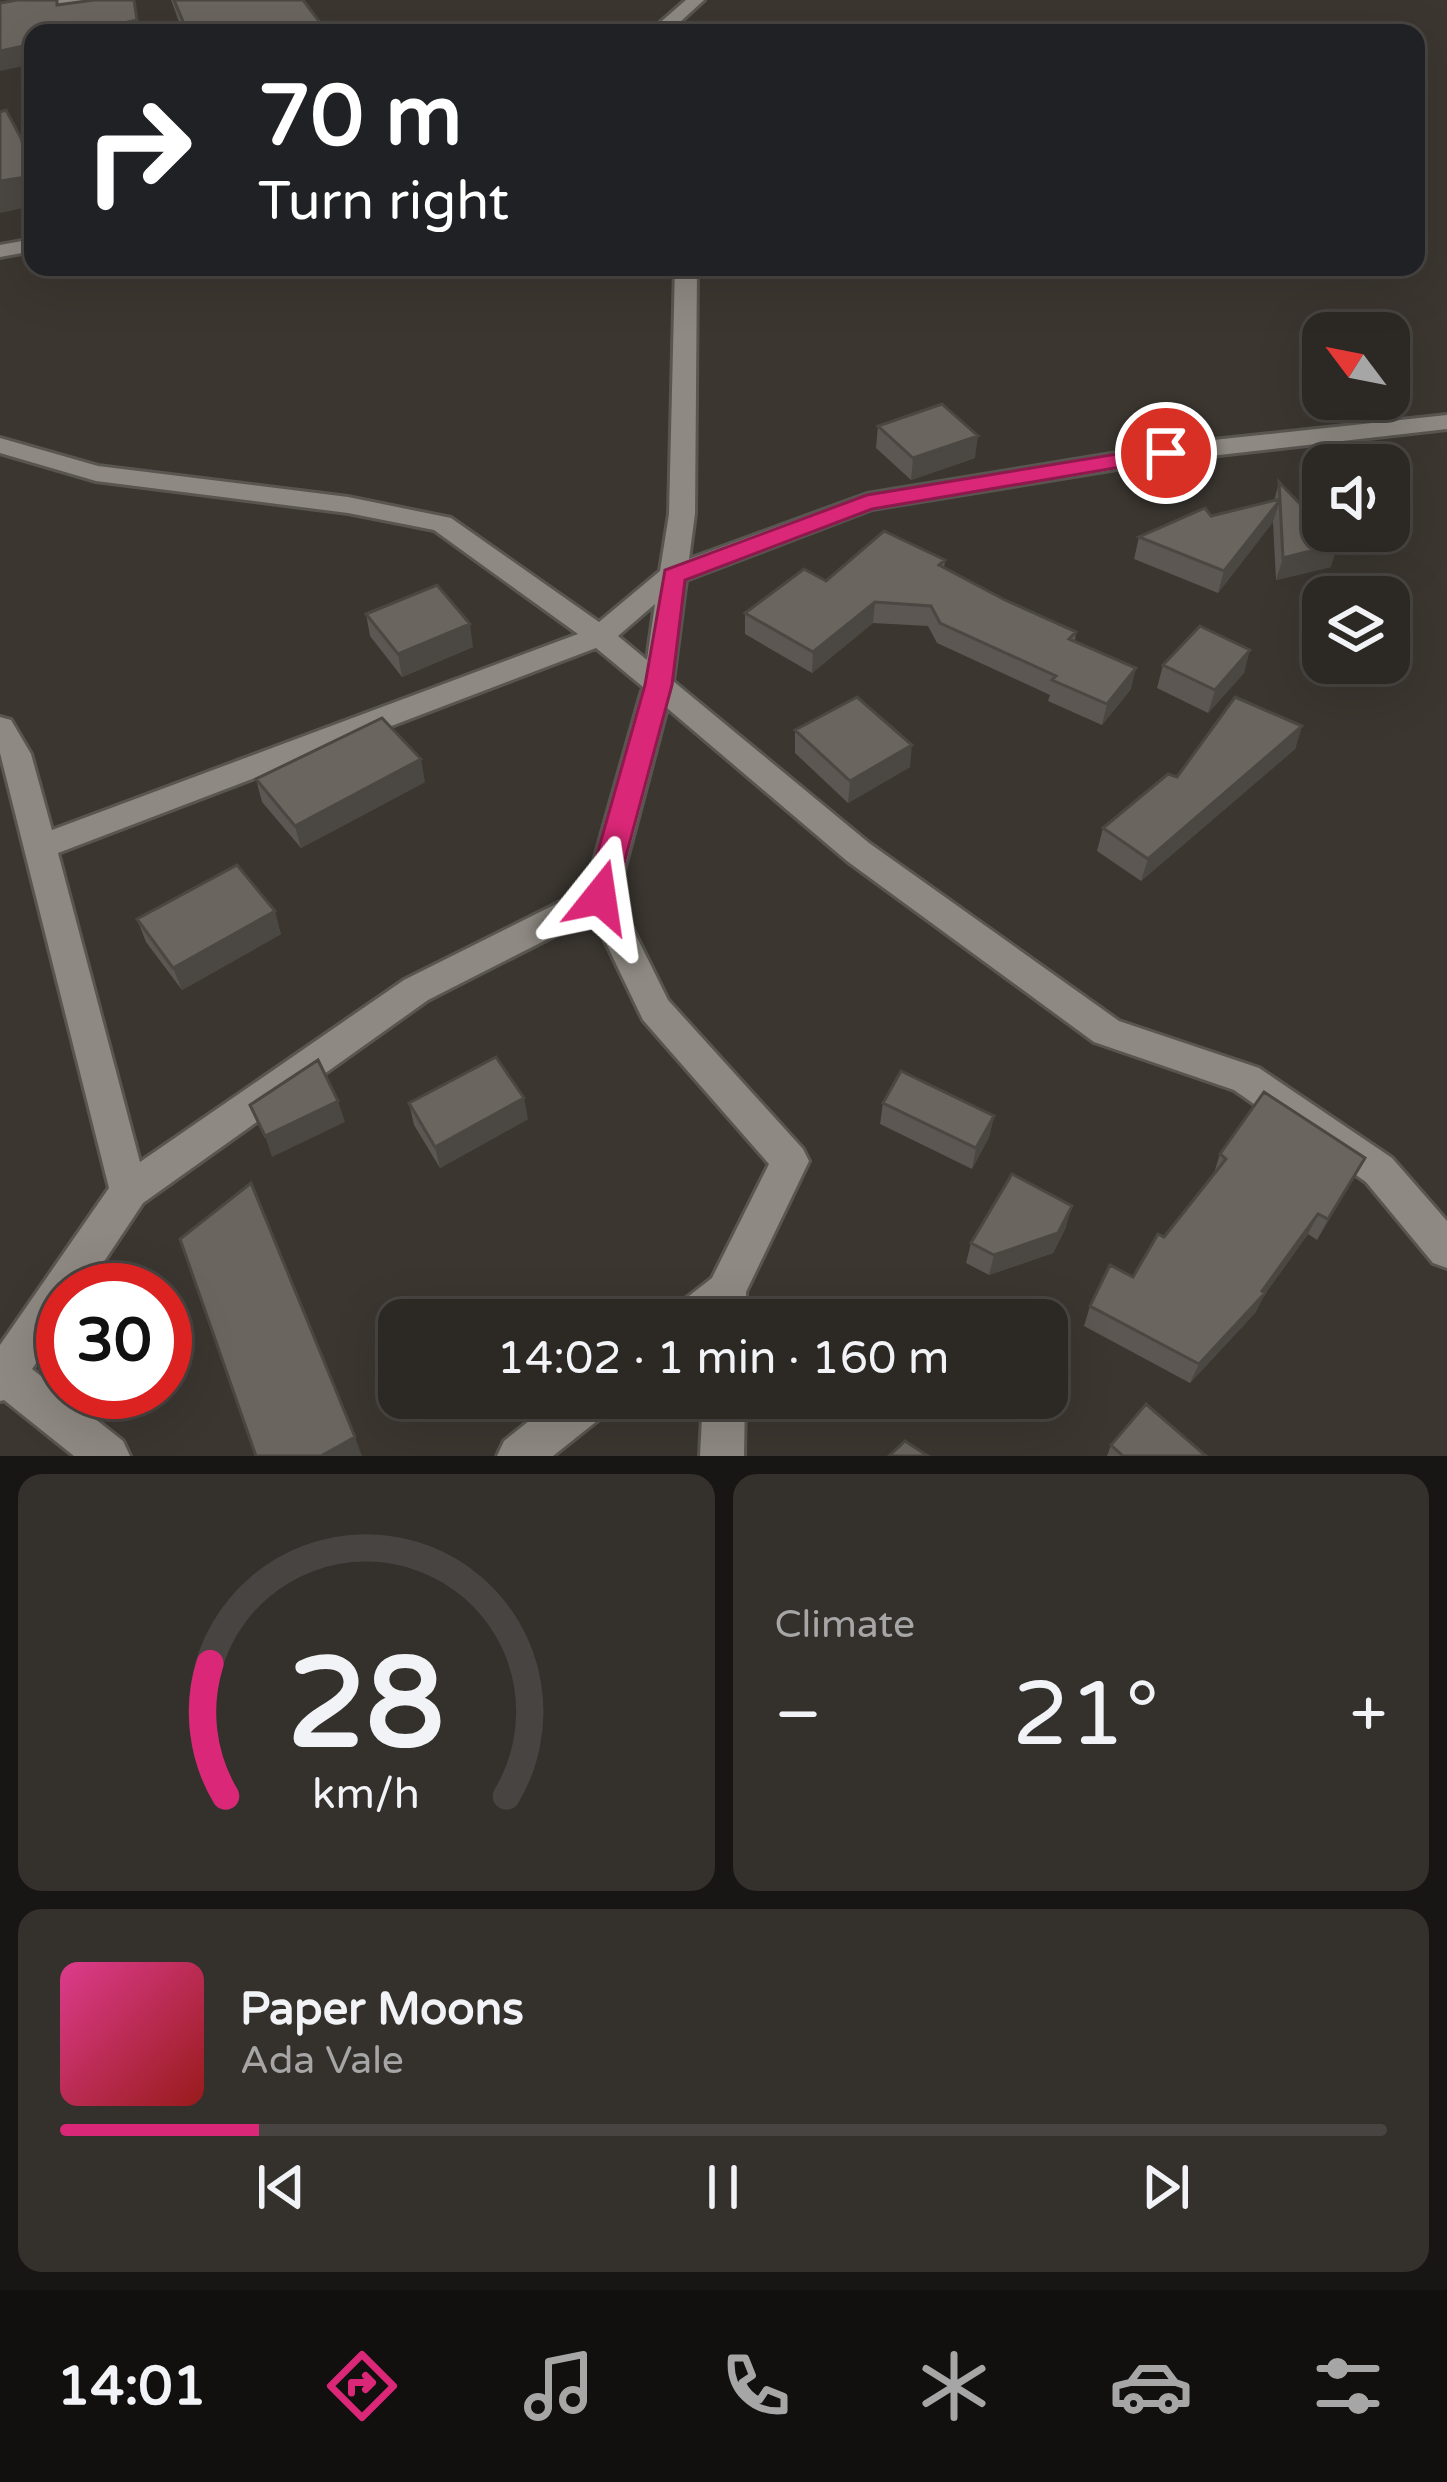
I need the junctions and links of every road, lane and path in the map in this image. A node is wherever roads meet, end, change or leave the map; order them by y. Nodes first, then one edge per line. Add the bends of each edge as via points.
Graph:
1 (79, 0) edge
2 (696, 0) edge
3 (0, 15) edge
4 (668, 24) edge
5 (686, 276) edge
6 (1447, 422) edge
7 (0, 445) edge
8 (674, 575) junction
9 (599, 636) junction
10 (658, 685) junction
11 (0, 728) edge
12 (40, 847) junction
13 (600, 897) junction
14 (129, 1191) junction
15 (1447, 1250) edge
16 (729, 1299) edge
17 (2, 1378) edge
18 (566, 1419) edge
19 (723, 1419) edge
20 (108, 1456) edge
21 (519, 1456) edge
22 (722, 1456) edge

1 - 3 street
2 - 4 street
5 - 8 street
6 - 8 street via 1166,453 867,502
7 - 9 street via 96,473 442,524
8 - 9 street
8 - 10 street
9 - 10 street
9 - 12 street
10 - 13 street
10 - 15 street via 858,852 1107,1032 1246,1079 1379,1170
11 - 12 street via 16,754
12 - 14 street
13 - 14 street via 416,990
13 - 16 street via 655,1010 790,1161
14 - 17 street
17 - 20 street
18 - 21 street
19 - 22 street

